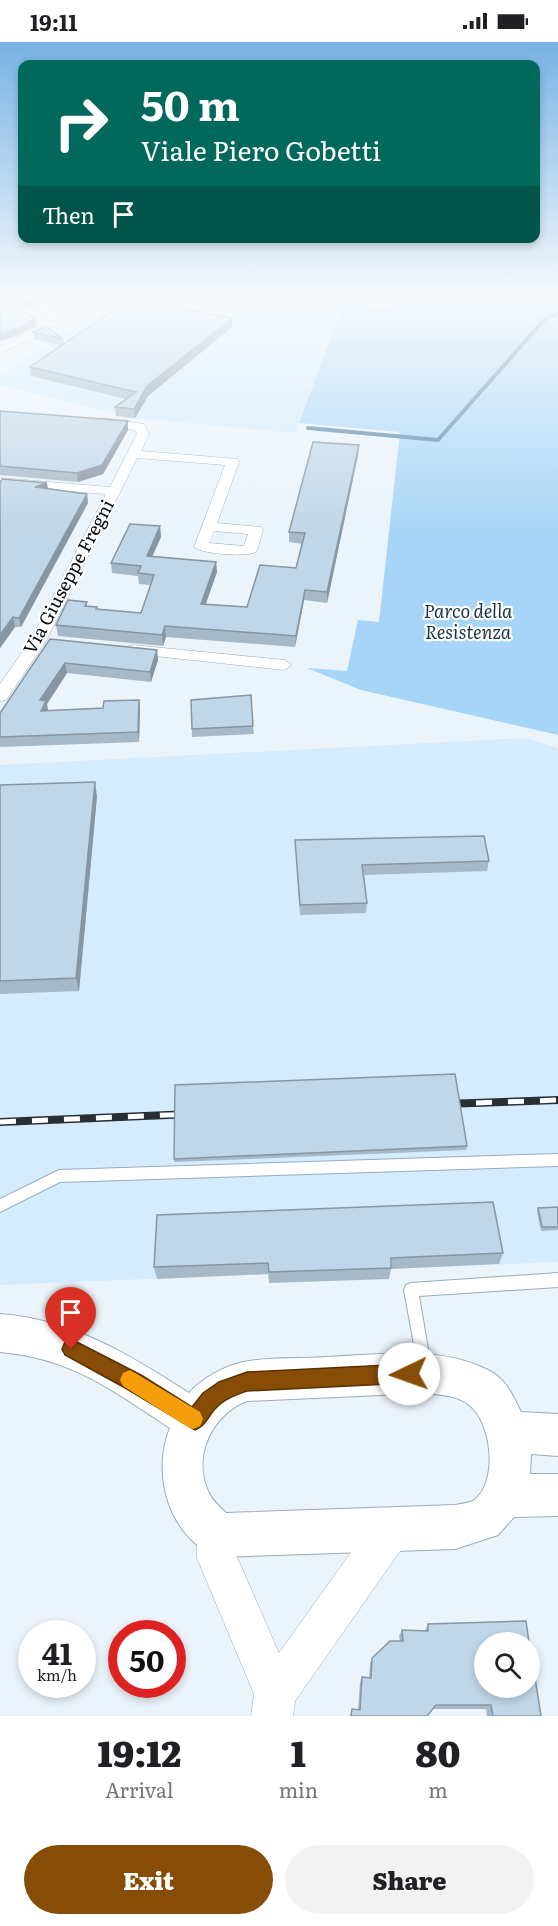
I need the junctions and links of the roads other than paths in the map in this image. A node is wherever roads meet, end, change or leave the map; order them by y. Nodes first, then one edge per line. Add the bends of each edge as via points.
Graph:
1 (88, 421) edge
2 (132, 454) junction
3 (0, 482) edge
4 (114, 491) junction
5 (209, 526) dead end
6 (120, 649) edge
7 (285, 665) dead end
8 (0, 696) edge
9 (558, 1160) edge
10 (0, 1206) edge
11 (558, 1280) edge
12 (0, 1333) edge
13 (425, 1373) junction
14 (195, 1420) junction
15 (507, 1432) junction
16 (558, 1435) edge
17 (558, 1495) edge
18 (503, 1496) junction
19 (392, 1530) junction
20 (218, 1535) junction
21 (274, 1705) edge

1 - 2 street, Via Giuseppe Fregni via 133,424 143,430
2 - 4 street, Via Giuseppe Fregni
2 - 5 street via 233,462
3 - 4 street
4 - 8 street, Via Giuseppe Fregni via 44,642
6 - 7 street
9 - 10 lane via 59,1176
11 - 13 lane via 411,1290
12 - 14 main road via 21,1332 51,1340 134,1382
13 - 14 main road via 247,1381 210,1400
13 - 15 main road via 461,1378 489,1395
14 - 20 main road via 184,1443 184,1482 196,1511
15 - 16 main road
15 - 18 main road via 512,1464
17 - 18 main road
18 - 19 main road via 485,1519 455,1527
19 - 20 main road
19 - 21 street
20 - 21 street via 217,1558

